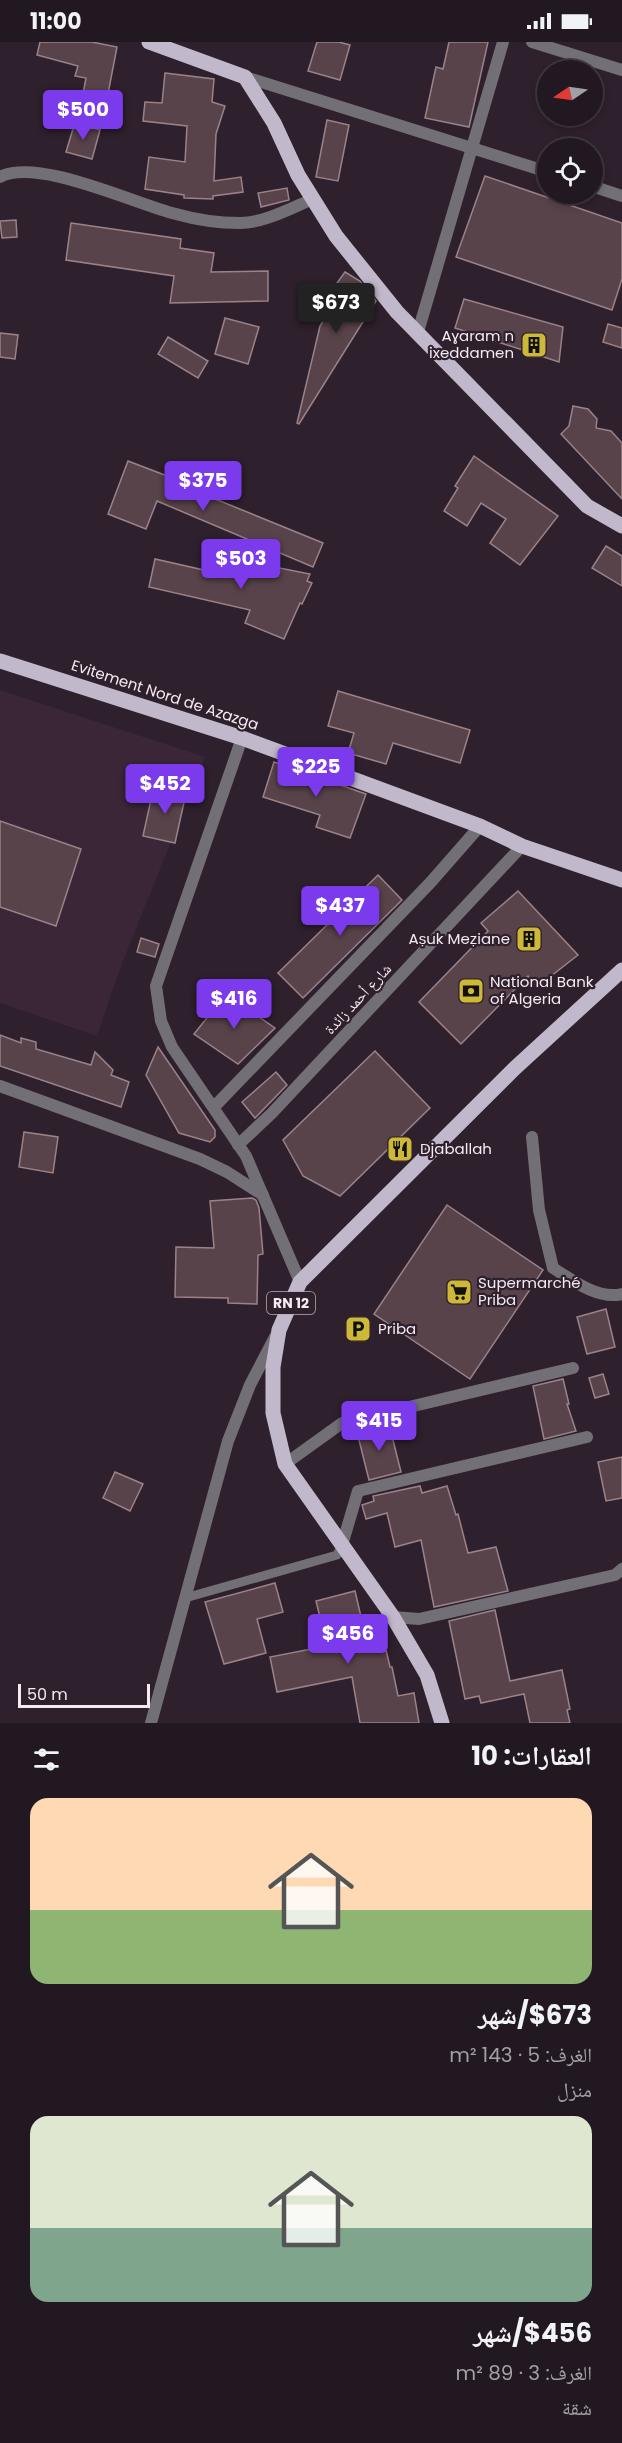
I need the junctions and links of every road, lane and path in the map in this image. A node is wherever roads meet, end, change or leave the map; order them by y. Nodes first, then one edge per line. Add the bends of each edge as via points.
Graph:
1 (149, 42) edge
2 (503, 42) edge
3 (532, 42) edge
4 (622, 70) edge
5 (245, 76) junction
6 (471, 147) junction
7 (537, 168) edge
8 (0, 177) edge
9 (603, 190) edge
10 (622, 196) edge
11 (313, 199) junction
12 (418, 332) junction
13 (622, 526) edge
14 (0, 662) edge
15 (242, 738) junction
16 (480, 825) junction
17 (522, 846) junction
18 (622, 880) edge
19 (622, 970) edge
20 (0, 1086) edge
21 (214, 1107) junction
22 (532, 1137) dead end
23 (238, 1145) junction
24 (264, 1196) junction
25 (300, 1282) junction
26 (622, 1294) edge
27 (279, 1330) junction
28 (573, 1368) dead end
29 (587, 1437) dead end
30 (285, 1464) junction
31 (342, 1545) junction
32 (622, 1569) edge
33 (185, 1598) junction
34 (393, 1617) junction
35 (151, 1723) edge
36 (442, 1723) edge

1 - 5 main road
2 - 6 street
3 - 4 street
5 - 6 street
5 - 11 main road
6 - 7 street
6 - 12 street
8 - 11 street via 15,173 50,174 176,214 221,223 260,219
9 - 10 street
11 - 12 main road via 343,244 397,312
12 - 13 main road via 587,506
14 - 15 main road, Evitement Nord de Azazga
15 - 16 main road, Evitement Nord de Azazga
15 - 21 street via 156,987 161,1021 172,1047
16 - 17 main road, Evitement Nord de Azazga
16 - 21 street, شارع أحمد زائدة via 430,883
17 - 18 main road, Evitement Nord de Azazga
17 - 23 street, شارع أحمد زائدة
19 - 25 main road, RN 12 via 515,1068
20 - 24 street via 213,1164
21 - 23 street
22 - 26 street via 539,1210 553,1268 582,1286 613,1296
23 - 24 street
24 - 25 street
25 - 27 main road, RN 12
27 - 30 main road, RN 12 via 273,1367 273,1413
27 - 33 street via 250,1385 228,1440
28 - 30 street via 342,1423
29 - 31 street via 358,1491
30 - 31 main road, RN 12
31 - 33 lane via 337,1555
31 - 34 main road, RN 12
32 - 34 street via 615,1575 419,1619
33 - 35 street
34 - 36 main road, RN 12 via 427,1675

